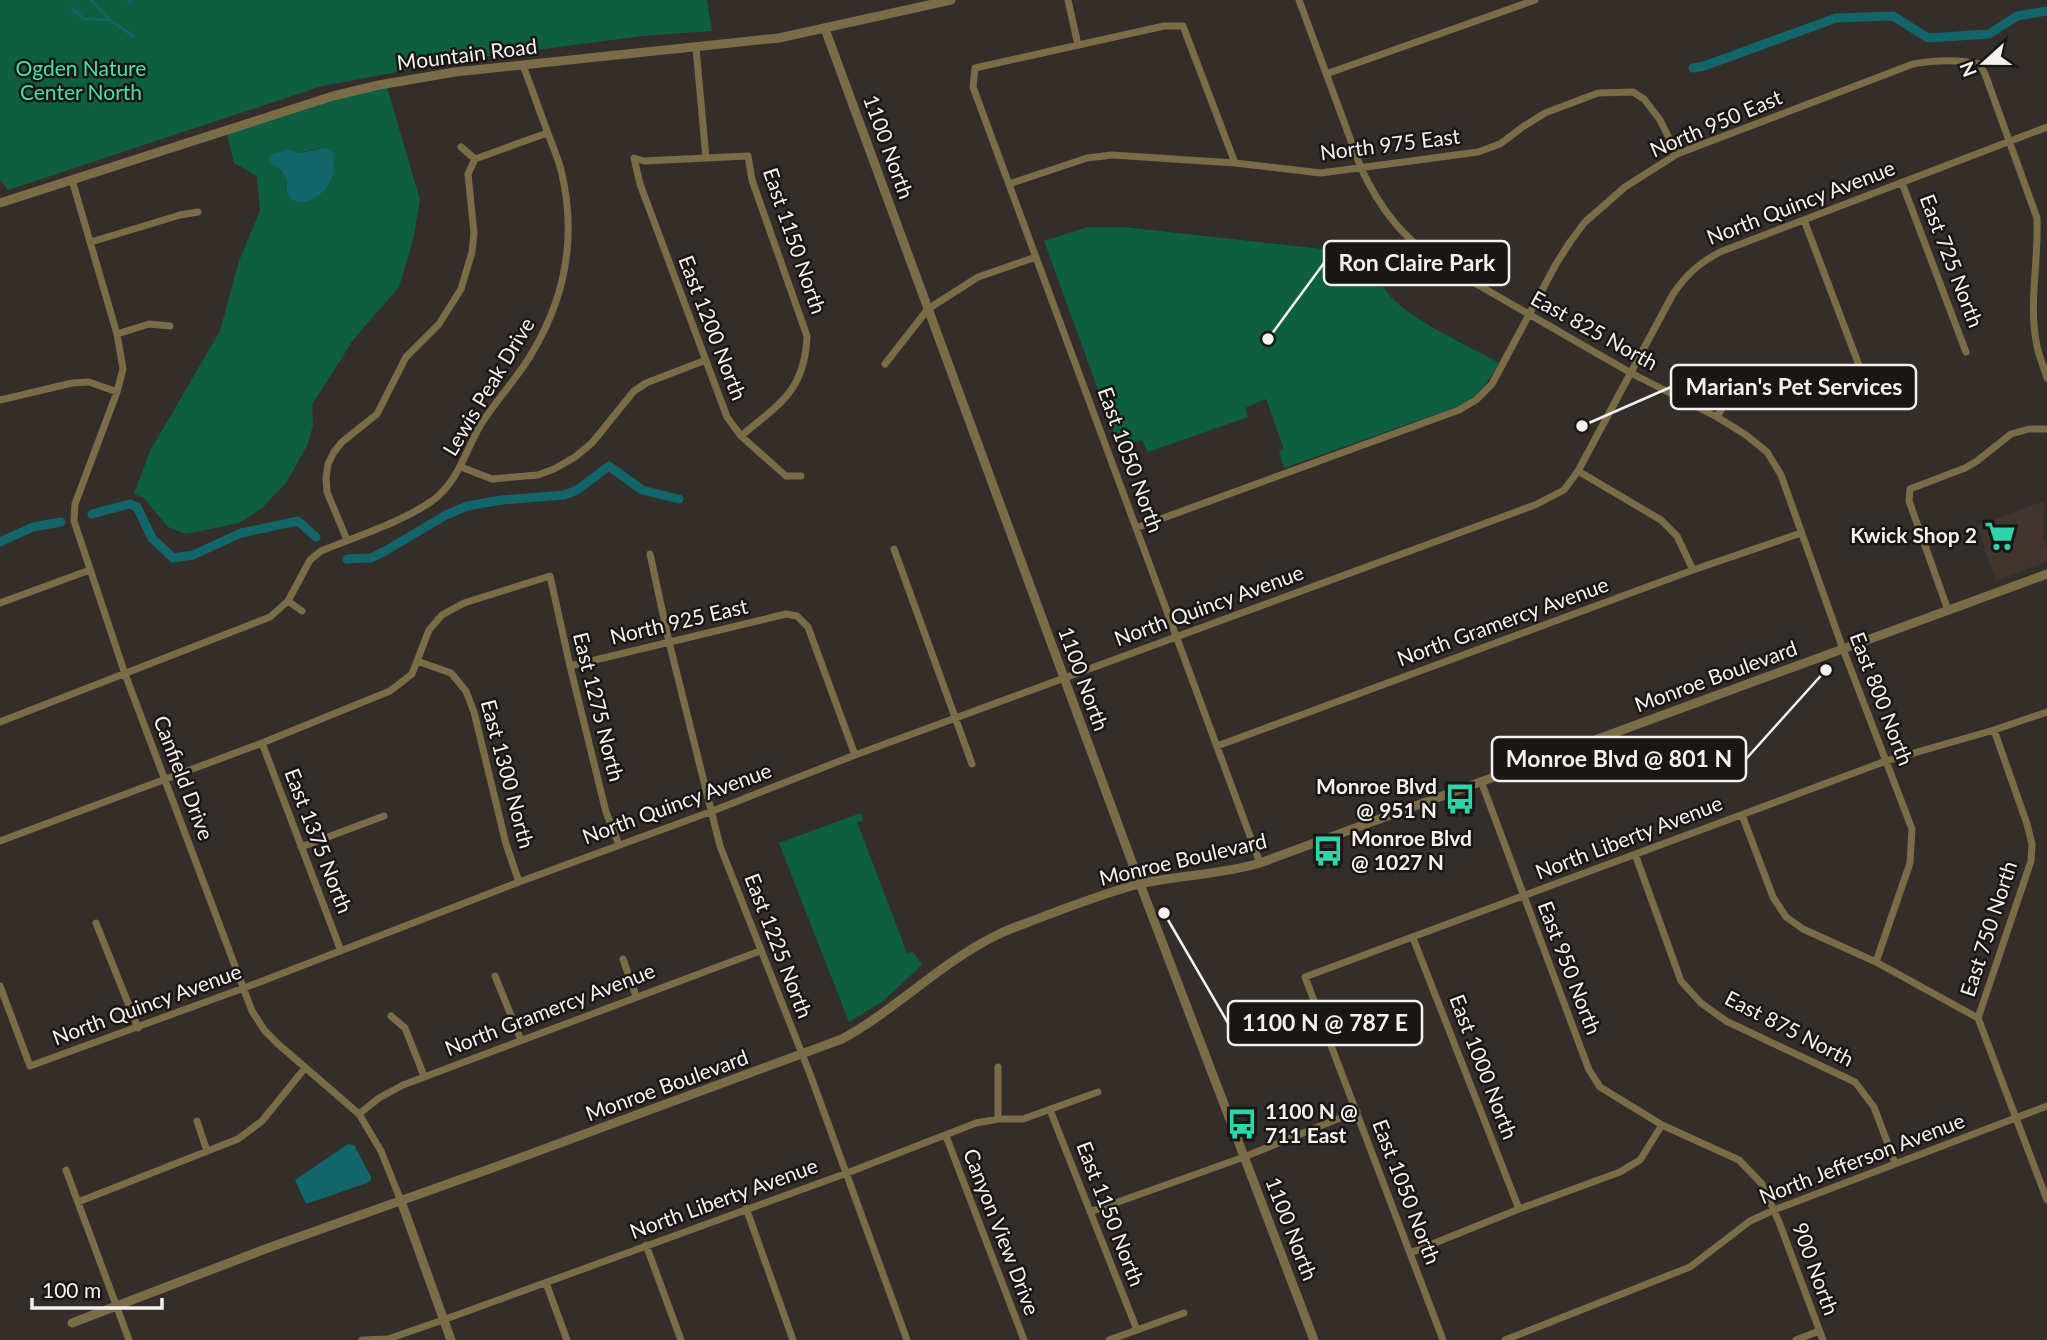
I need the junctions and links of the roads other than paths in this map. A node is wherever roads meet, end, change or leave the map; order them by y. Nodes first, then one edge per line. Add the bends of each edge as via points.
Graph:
1 (951, 0) edge
2 (1068, 0) edge
3 (1299, 0) edge
4 (1535, 0) edge
5 (935, 2) edge
6 (825, 29) junction
7 (1078, 45) junction
8 (696, 48) junction
9 (523, 66) junction
10 (1326, 74) junction
11 (2047, 127) edge
12 (547, 133) junction
13 (2010, 142) junction
14 (461, 147) dead end
15 (1677, 154) junction
16 (706, 158) junction
17 (475, 159) junction
18 (1235, 163) junction
19 (1361, 168) junction
20 (72, 180) junction
21 (1902, 183) junction
22 (1009, 184) junction
23 (0, 203) edge
24 (198, 212) dead end
25 (1804, 220) junction
26 (91, 242) junction
27 (1036, 257) junction
28 (928, 309) junction
29 (1529, 316) junction
30 (170, 326) dead end
31 (117, 334) junction
32 (1966, 352) dead end
33 (706, 360) junction
34 (885, 364) dead end
35 (1631, 373) junction
36 (1751, 373) dead end
37 (2047, 376) edge
38 (1868, 389) dead end
39 (117, 392) junction
40 (0, 400) edge
41 (1717, 417) junction
42 (2047, 429) edge
43 (740, 436) junction
44 (1767, 452) joint
45 (461, 467) junction
46 (1578, 471) junction
47 (801, 476) dead end
48 (1136, 528) junction
49 (1801, 533) junction
50 (347, 540) junction
51 (894, 550) dead end
52 (650, 554) dead end
53 (90, 570) junction
54 (1693, 570) junction
55 (2047, 574) edge
56 (288, 601) junction
57 (0, 603) edge
58 (1948, 610) junction
59 (302, 611) dead end
60 (1176, 637) junction
61 (669, 642) junction
62 (1843, 649) junction
63 (417, 662) junction
64 (569, 666) junction
65 (125, 674) junction
66 (1064, 678) junction
67 (2047, 712) edge
68 (957, 718) junction
69 (0, 722) edge
70 (1994, 730) junction
71 (262, 743) junction
72 (1217, 746) junction
73 (855, 755) junction
74 (1886, 761) junction
75 (972, 764) dead end
76 (165, 779) junction
77 (1481, 781) junction
78 (710, 813) junction
79 (1742, 815) junction
80 (384, 816) dead end
81 (0, 841) edge
82 (619, 845) junction
83 (301, 847) junction
84 (1635, 854) junction
85 (1260, 863) junction
86 (519, 882) junction
87 (1140, 884) junction
88 (1523, 897) junction
89 (96, 923) dead end
90 (1413, 938) junction
91 (341, 951) junction
92 (760, 951) junction
93 (623, 959) dead end
94 (1877, 962) junction
95 (495, 976) dead end
96 (1305, 977) joint
97 (0, 986) edge
98 (244, 988) junction
99 (636, 996) junction
100 (391, 1016) dead end
101 (1978, 1018) junction
102 (138, 1028) junction
103 (521, 1040) junction
104 (802, 1055) junction
105 (998, 1067) dead end
106 (305, 1068) junction
107 (424, 1076) junction
108 (1600, 1087) joint
109 (1098, 1092) dead end
110 (2047, 1106) edge
111 (1051, 1110) junction
112 (1357, 1111) junction
113 (359, 1114) junction
114 (998, 1119) junction
115 (2016, 1119) junction
116 (197, 1121) dead end
117 (1662, 1125) junction
118 (946, 1136) junction
119 (207, 1152) junction
120 (1244, 1157) junction
121 (1895, 1163) junction
122 (66, 1170) dead end
123 (846, 1173) junction
124 (401, 1200) junction
125 (2047, 1200) edge
126 (78, 1202) junction
127 (746, 1208) junction
128 (1519, 1209) junction
129 (1774, 1210) junction
130 (1090, 1212) junction
131 (646, 1245) junction
132 (1410, 1253) junction
133 (546, 1283) junction
134 (117, 1306) junction
135 (1184, 1313) dead end
136 (443, 1320) junction
137 (72, 1324) dead end
138 (1137, 1331) junction
139 (1819, 1331) junction
140 (129, 1340) edge
141 (362, 1340) edge
142 (451, 1340) edge
143 (567, 1340) edge
144 (681, 1340) edge
145 (793, 1340) edge
146 (907, 1340) edge
147 (1024, 1340) edge
148 (1110, 1340) edge
149 (1314, 1340) edge
150 (1443, 1340) edge
151 (1505, 1340) edge
152 (1796, 1340) edge
153 (1823, 1340) edge

1 - 5 street, Mountain Road
2 - 7 street
3 - 10 street, East 825 North
4 - 10 street
5 - 6 street, Mountain Road
6 - 8 street, Mountain Road
6 - 28 street, 1100 North
7 - 18 street via 1183,26
7 - 22 street, East 1050 North via 975,68 973,87
8 - 9 street, Mountain Road
8 - 16 street
9 - 12 street, Lewis Peak Drive
9 - 20 street, Mountain Road via 418,77 333,96
10 - 19 street, East 825 North
11 - 13 street, North Quincy Avenue
12 - 17 street
12 - 45 street, Lewis Peak Drive via 568,209 564,277 536,346 480,427
13 - 15 street, North 950 East via 1979,64 1931,61
13 - 21 street, North Quincy Avenue
13 - 37 street via 2037,218 2034,309 2037,346
14 - 17 street
15 - 19 street, North 975 East via 1660,120 1639,94 1598,93 1545,113 1500,144 1478,152
15 - 29 street, North 950 East via 1625,187 1585,222
16 - 33 street, East 1200 North via 634,158
16 - 43 street, East 1150 North via 748,156 752,180 807,336 807,355 792,390
17 - 50 street via 468,174 472,252 461,289 439,324 406,357 377,414 342,442 328,464 327,492
18 - 19 street, North 975 East via 1321,173
18 - 22 street, North 975 East via 1112,155 1087,158
19 - 29 street, East 825 North via 1373,195 1419,249
20 - 23 street, Mountain Road
20 - 26 street, Canfield Drive
21 - 25 street, North Quincy Avenue
21 - 32 street, East 725 North
22 - 27 street, East 1050 North
24 - 26 street
25 - 35 street, North Quincy Avenue via 1702,261 1673,294
25 - 38 street
26 - 31 street, Canfield Drive
27 - 28 street via 978,278
27 - 48 street, East 1050 North
28 - 34 street
28 - 66 street, 1100 North
29 - 35 street, East 825 North
29 - 48 street, North 950 East via 1492,384 1459,410
30 - 31 street via 149,324
31 - 39 street, Canfield Drive via 123,369
33 - 43 street, East 1200 North via 727,416
33 - 45 street via 634,391 592,443 554,469 492,479
35 - 41 street, East 825 North
35 - 46 street, North Quincy Avenue
36 - 41 street via 1739,379
39 - 40 street via 72,383
39 - 53 street, Canfield Drive via 75,505 74,521
41 - 44 street, East 825 North
42 - 58 street via 2011,434 1977,461 1910,489 1909,501
43 - 47 street, East 1200 North via 786,476
44 - 49 street, East 800 North via 1781,475
45 - 50 street, Lewis Peak Drive via 435,499 414,513
46 - 54 street via 1661,520 1677,536
46 - 60 street, North Quincy Avenue via 1564,490 1535,505
48 - 60 street, East 1050 North
49 - 54 street, North Gramercy Avenue
49 - 62 street, East 800 North
50 - 56 street, Lewis Peak Drive via 310,560
51 - 68 street
52 - 61 street, East 1225 North
53 - 57 street
53 - 65 street, Canfield Drive
54 - 72 street, North Gramercy Avenue
55 - 58 street, Monroe Boulevard
56 - 59 street
56 - 65 street, Lewis Peak Drive via 270,617
58 - 62 street, Monroe Boulevard
60 - 66 street, North Quincy Avenue
60 - 72 street, East 1050 North
61 - 64 street, North 925 East
61 - 73 street, North 925 East via 786,614 797,616 808,627
61 - 78 street, East 1225 North
62 - 74 street, East 800 North
62 - 77 street, Monroe Boulevard
63 - 64 street, East 1275 North via 429,630 442,615 464,603 550,576
63 - 71 street via 412,674 390,691
63 - 86 street, East 1300 North via 451,673 466,691
64 - 82 street, East 1275 North via 606,812
65 - 69 street, Lewis Peak Drive
65 - 76 street, Canfield Drive
66 - 68 street, North Quincy Avenue
66 - 87 street, 1100 North
67 - 70 street, North Liberty Avenue
68 - 73 street, North Quincy Avenue
68 - 75 street
70 - 74 street, North Liberty Avenue
70 - 101 street, East 750 North via 2032,844 2031,861
71 - 76 street
71 - 83 street, East 1375 North
72 - 85 street, East 1050 North
73 - 78 street, North Quincy Avenue
74 - 79 street, North Liberty Avenue
74 - 94 street, East 800 North via 1912,829 1910,863
76 - 81 street
76 - 98 street, Canfield Drive
77 - 85 street, Monroe Boulevard
77 - 88 street, East 950 North
78 - 82 street, North Quincy Avenue
78 - 92 street, East 1225 North
79 - 84 street, North Liberty Avenue
79 - 94 street via 1773,897 1786,917
80 - 83 street
82 - 86 street, North Quincy Avenue
83 - 91 street, East 1375 North
84 - 88 street, North Liberty Avenue
84 - 121 street, East 875 North via 1681,981 1727,1021 1855,1082 1874,1107
85 - 87 street, Monroe Boulevard
86 - 91 street, North Quincy Avenue
87 - 104 street, Monroe Boulevard via 1000,933 954,959 867,1025
87 - 120 street, 1100 North
88 - 90 street, North Liberty Avenue
88 - 108 street, East 950 North via 1589,1070
89 - 102 street
90 - 96 street, North Liberty Avenue
90 - 128 street, East 1000 North
91 - 98 street, North Quincy Avenue
92 - 99 street, North Gramercy Avenue
92 - 104 street, East 1225 North
93 - 99 street
94 - 101 street
95 - 103 street
96 - 112 street, East 1050 North
97 - 102 street, North Quincy Avenue via 30,1066
98 - 102 street, North Quincy Avenue
98 - 106 street, Canfield Drive via 265,1031
99 - 103 street, North Gramercy Avenue
100 - 107 street via 405,1028
101 - 115 street
103 - 107 street, North Gramercy Avenue
104 - 123 street, East 1225 North
104 - 124 street, Monroe Boulevard
105 - 114 street
106 - 113 street, Canfield Drive
106 - 119 street via 262,1121 238,1139
107 - 113 street, North Gramercy Avenue via 379,1098
108 - 117 street, 900 North
109 - 111 street, North Liberty Avenue
110 - 115 street, North Jefferson Avenue
111 - 114 street, North Liberty Avenue via 1023,1119
111 - 130 street, East 1150 North
112 - 120 street
112 - 132 street, East 1050 North
113 - 124 street, Canfield Drive via 381,1151
114 - 118 street, North Liberty Avenue
115 - 121 street, North Jefferson Avenue
115 - 125 street
116 - 119 street
117 - 128 street via 1640,1160 1620,1172
117 - 129 street, 900 North via 1740,1160 1762,1184
118 - 123 street, North Liberty Avenue
118 - 147 street, Canyon View Drive
119 - 126 street
120 - 130 street
120 - 149 street, 1100 North
121 - 129 street, North Jefferson Avenue
122 - 126 street
123 - 127 street, North Liberty Avenue
123 - 146 street, East 1225 North
124 - 134 street, Monroe Boulevard
124 - 136 street, Canfield Drive
126 - 134 street
127 - 131 street, North Liberty Avenue
127 - 145 street
128 - 132 street
129 - 139 street, 900 North
129 - 151 street, North Jefferson Avenue via 1750,1221 1690,1267
130 - 138 street, East 1150 North
131 - 133 street, North Liberty Avenue
131 - 144 street
132 - 150 street, East 1050 North
133 - 136 street, North Liberty Avenue
133 - 143 street
134 - 137 street, Monroe Boulevard
134 - 140 street
135 - 138 street
136 - 141 street, North Liberty Avenue via 388,1339
136 - 142 street, Canfield Drive
138 - 148 street
139 - 152 street
139 - 153 street, 900 North

